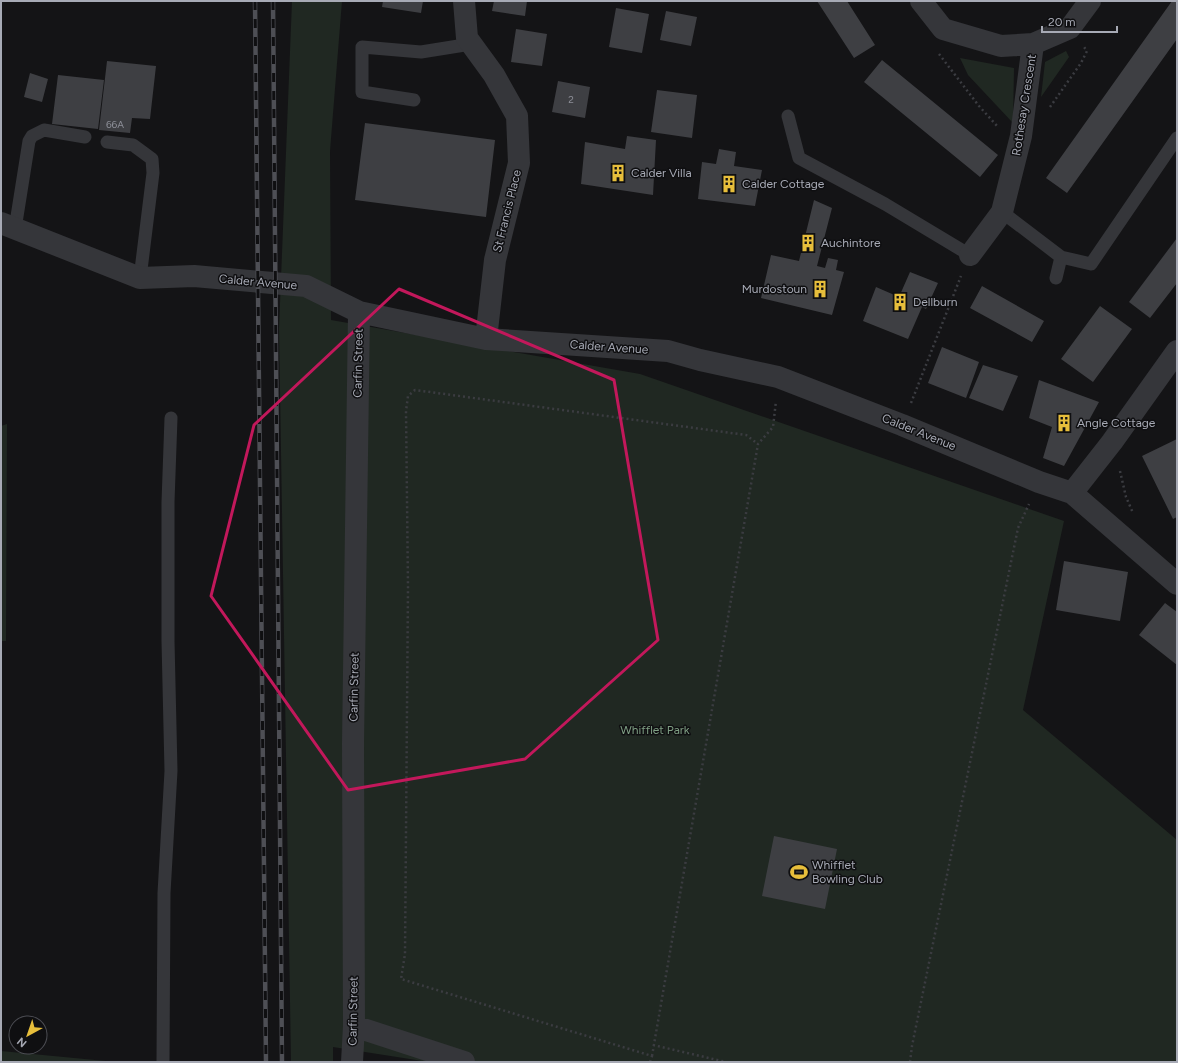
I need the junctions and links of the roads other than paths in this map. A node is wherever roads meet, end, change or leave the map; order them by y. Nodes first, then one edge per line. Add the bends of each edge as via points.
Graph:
1 (464, 1) edge
2 (921, 1) edge
3 (1090, 1) edge
4 (471, 44) junction
5 (1033, 44) junction
6 (414, 100) dead end
7 (788, 116) dead end
8 (86, 137) dead end
9 (1177, 138) edge
10 (107, 142) dead end
11 (1002, 212) junction
12 (8, 226) edge
13 (970, 255) joint
14 (1061, 257) junction
15 (140, 278) junction
16 (1056, 278) dead end
17 (359, 312) junction
18 (486, 339) junction
19 (1177, 352) edge
20 (171, 418) dead end
21 (1072, 493) junction
22 (1177, 584) edge
23 (354, 1026) junction
24 (163, 1062) edge
25 (352, 1062) edge
26 (464, 1062) edge

1 - 4 street, St Francis Place via 467,38
2 - 5 street, Rothesay Crescent via 943,29 1001,46
3 - 5 street, Rothesay Crescent via 1070,28
4 - 6 lane via 421,52 362,47 362,92
4 - 18 street, St Francis Place via 494,75 517,116 519,163 495,260
5 - 11 street, Rothesay Crescent via 1021,136
7 - 13 lane via 798,158 885,204
8 - 12 lane via 44,130 32,136
9 - 14 lane via 1092,264
10 - 15 lane via 133,145 152,159 153,173
11 - 13 street, Rothesay Crescent
11 - 14 lane
12 - 15 street, Calder Avenue
14 - 16 lane
15 - 17 street, Calder Avenue via 194,276 306,286
17 - 18 street, Calder Avenue
17 - 23 street, Carfin Street via 353,744
18 - 21 street, Calder Avenue via 668,351 778,377
19 - 21 street
20 - 24 lane via 168,595 171,771 164,893
21 - 22 street, Calder Avenue
23 - 25 street, Carfin Street
23 - 26 street

